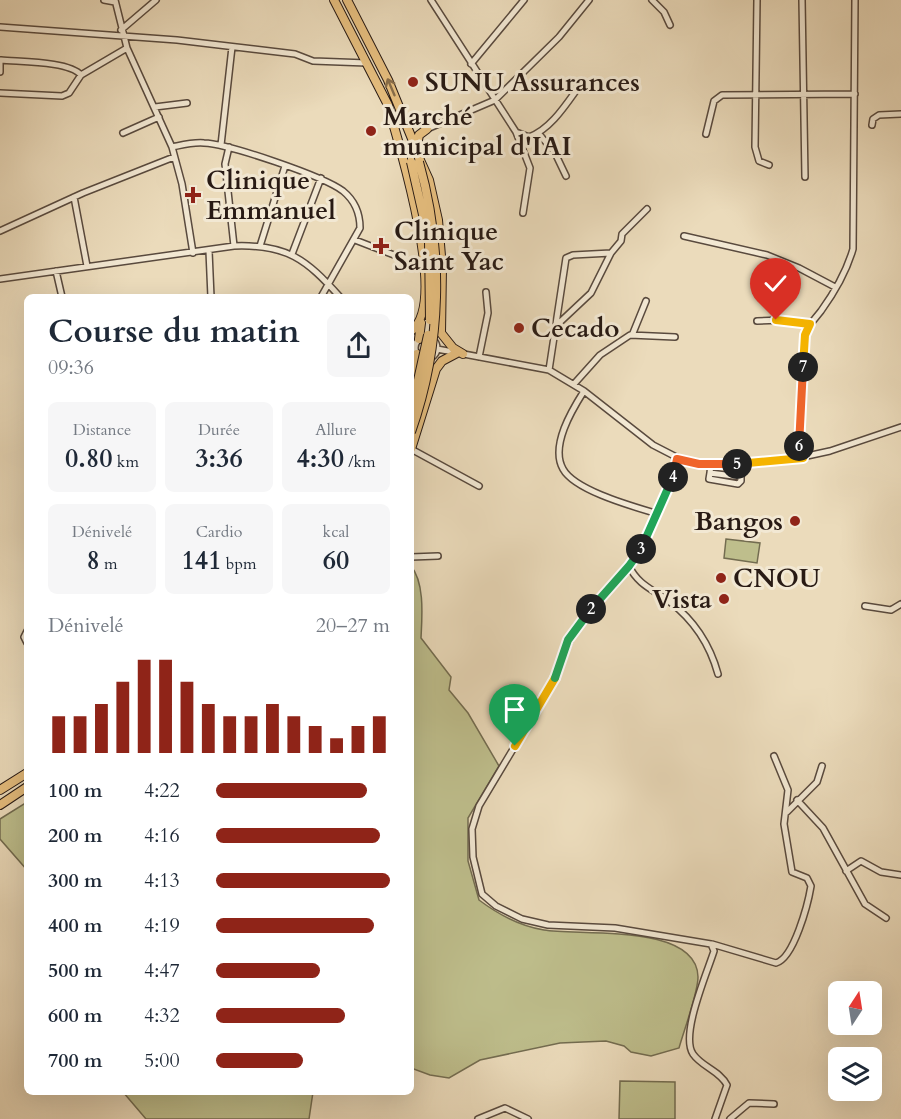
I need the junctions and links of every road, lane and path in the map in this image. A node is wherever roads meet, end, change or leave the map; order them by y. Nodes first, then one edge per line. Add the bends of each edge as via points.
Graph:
1 (104, 0) edge
2 (156, 0) edge
3 (334, 0) edge
4 (347, 0) edge
5 (431, 0) edge
6 (524, 0) edge
7 (589, 0) edge
8 (652, 0) edge
9 (757, 0) edge
10 (802, 0) edge
11 (855, 0) edge
12 (115, 1) edge
13 (670, 25) dead end
14 (0, 27) edge
15 (121, 30) junction
16 (123, 38) junction
17 (232, 47) junction
18 (127, 48) junction
19 (0, 60) edge
20 (367, 63) junction
21 (471, 64) junction
22 (0, 72) edge
23 (81, 75) junction
24 (583, 81) dead end
25 (0, 93) edge
26 (756, 94) junction
27 (804, 94) junction
28 (855, 94) junction
29 (495, 100) junction
30 (187, 102) dead end
31 (387, 103) junction
32 (155, 107) junction
33 (901, 114) edge
34 (159, 117) junction
35 (872, 125) dead end
36 (427, 129) joint
37 (516, 132) junction
38 (123, 133) dead end
39 (539, 134) junction
40 (706, 134) dead end
41 (221, 145) junction
42 (416, 145) junction
43 (172, 147) junction
44 (229, 147) junction
45 (174, 157) junction
46 (417, 161) junction
47 (769, 165) dead end
48 (285, 166) junction
49 (566, 176) dead end
50 (805, 177) dead end
51 (321, 178) junction
52 (74, 197) junction
53 (647, 209) dead end
54 (523, 213) dead end
55 (0, 231) edge
56 (684, 236) dead end
57 (355, 240) junction
58 (234, 246) junction
59 (260, 246) junction
60 (209, 251) junction
61 (193, 253) junction
62 (611, 253) junction
63 (292, 254) junction
64 (394, 255) dead end
65 (87, 267) junction
66 (56, 271) junction
67 (0, 279) edge
68 (330, 285) junction
69 (834, 287) junction
70 (486, 292) dead end
71 (61, 294) edge
72 (212, 294) edge
73 (323, 294) edge
74 (338, 294) edge
75 (646, 301) dead end
76 (439, 316) junction
77 (421, 319) junction
78 (757, 321) dead end
79 (558, 324) junction
80 (810, 324) junction
81 (414, 328) edge
82 (633, 333) junction
83 (675, 337) dead end
84 (415, 346) edge
85 (435, 349) junction
86 (456, 353) junction
87 (479, 357) junction
88 (549, 370) junction
89 (574, 384) junction
90 (429, 385) junction
91 (584, 391) junction
92 (414, 399) edge
93 (414, 421) edge
94 (901, 427) edge
95 (414, 438) edge
96 (414, 451) edge
97 (803, 458) junction
98 (677, 459) junction
99 (711, 464) junction
100 (711, 473) junction
101 (479, 486) dead end
102 (658, 514) junction
103 (438, 556) dead end
104 (414, 558) edge
105 (629, 566) junction
106 (901, 604) edge
107 (865, 606) dead end
108 (718, 674) dead end
109 (774, 756) dead end
110 (822, 766) dead end
111 (24, 775) edge
112 (24, 789) edge
113 (0, 790) edge
114 (797, 800) junction
115 (0, 805) edge
116 (786, 813) junction
117 (846, 871) junction
118 (901, 875) edge
119 (886, 918) dead end
120 (711, 944) junction
121 (774, 1104) dead end
122 (478, 1119) edge
123 (528, 1119) edge
124 (715, 1119) edge
125 (730, 1119) edge

1 - 12 street
2 - 15 street
3 - 20 highway
42 -> 4 highway
5 - 21 street
6 - 21 street
7 - 29 street via 559,37
8 - 13 street
9 - 26 street
10 - 27 street
11 - 28 street
12 - 15 street
14 - 16 street
15 - 16 street
16 - 17 street
16 - 18 street
17 - 20 street via 295,54 313,61
17 - 41 street
18 - 23 street
18 - 32 street
19 - 22 street
19 - 23 street via 60,66 75,69
20 - 31 highway
21 - 29 street
23 - 25 street via 69,93 62,96
24 - 39 street
26 - 27 street
26 - 40 street via 717,97
26 - 47 street via 756,154 759,161
27 - 28 street
27 - 50 street
28 - 69 street via 853,249
29 - 36 street
29 - 37 street
30 - 32 street
31 - 46 highway
31 - 77 highway via 420,232
32 - 34 street
33 - 35 street via 879,115
34 - 38 street
34 - 43 street
36 - 42 highway
37 - 39 street via 529,138
37 - 54 street via 530,168
39 - 49 street via 555,153
41 - 43 street via 195,142
41 - 44 street
42 - 46 highway
43 - 45 street
44 - 48 street
44 - 58 street via 225,164
45 - 52 street
45 - 61 street
46 - 76 highway via 434,199 441,242
46 - 92 highway, bridge via 431,291 430,328
46 - 93 highway, bridge via 435,238 437,304 428,372
48 - 51 street
48 - 59 street
51 - 57 street via 342,190 357,210 360,228
51 - 63 street
52 - 55 street
52 - 65 street
53 - 62 street via 622,234
56 - 69 street via 773,257
57 - 64 street
57 - 68 street
58 - 59 street
58 - 60 street
59 - 63 street
60 - 61 street
60 - 72 street
61 - 65 street
62 - 79 street via 591,293
62 - 79 street via 566,258 556,307
63 - 68 street
65 - 66 street
66 - 67 street
66 - 71 street
68 - 73 street
68 - 74 street
69 - 80 street
70 - 87 street via 486,331
75 - 82 street
76 - 85 highway
76 - 86 highway via 444,338
77 - 81 highway
77 - 84 highway
78 - 80 street
79 - 88 street
80 - 97 street via 805,335 802,374 799,440
82 - 83 street via 651,338
82 - 89 street via 600,355
84 - 85 street via 427,337
84 - 85 street via 424,359
85 - 86 street
85 - 90 highway
86 - 87 street
86 - 90 highway via 439,364
87 - 88 street
88 - 89 street
89 - 91 street
90 - 95 highway
91 - 98 street via 636,433
91 - 102 street via 562,438 559,458 563,469 593,490
94 - 97 street
96 - 101 street
97 - 99 street
98 - 99 street
98 - 102 street
99 - 100 street
100 - 100 street via 741,477 741,481 738,484 709,479
102 - 105 street
103 - 104 street
105 - 108 street via 644,586 671,603 697,627
105 - 120 street via 574,630 552,684 479,806 472,828 475,870 482,894 522,919 548,925 615,928
106 - 107 street via 888,610
109 - 116 street via 788,790
110 - 114 street via 817,783
111 - 113 highway
112 - 115 highway
114 - 116 street
114 - 117 street via 823,828
116 - 120 street via 792,872 807,878 811,886 800,928 784,958 780,963 772,963
117 - 118 street via 861,861 881,872
117 - 119 street via 865,904
120 - 124 street via 714,951 688,1037 691,1052 727,1085
121 - 125 street via 749,1103
122 - 123 street via 505,1108

